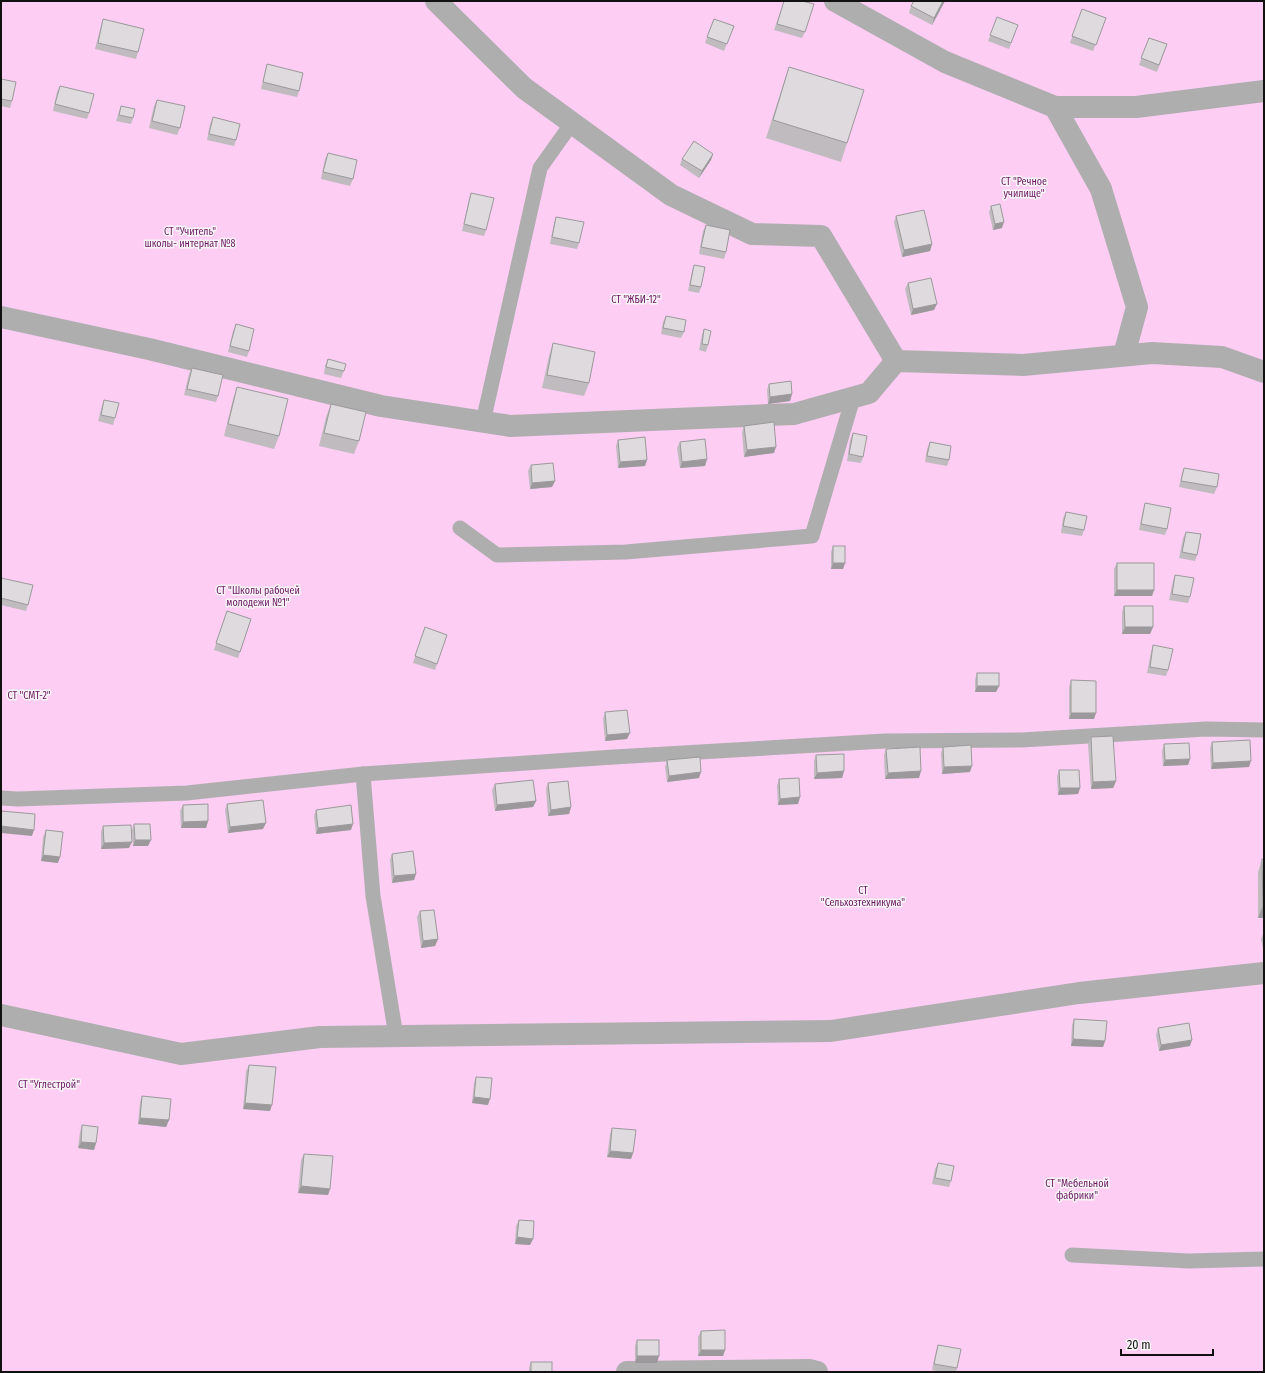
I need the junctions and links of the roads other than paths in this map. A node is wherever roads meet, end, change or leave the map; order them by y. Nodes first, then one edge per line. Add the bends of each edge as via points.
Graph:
1 (436, 1) edge
2 (835, 1) edge
3 (1264, 91) edge
4 (1055, 107) junction
5 (572, 123) junction
6 (1, 317) edge
7 (1124, 356) junction
8 (896, 362) junction
9 (1264, 372) edge
10 (853, 398) junction
11 (483, 422) junction
12 (460, 528) dead end
13 (1264, 730) edge
14 (363, 774) junction
15 (1, 798) edge
16 (1264, 974) edge
17 (1, 1015) edge
18 (396, 1036) junction
19 (1072, 1255) dead end
20 (1264, 1259) edge
21 (627, 1372) edge
22 (817, 1372) edge

1 - 5 street via 524,88
2 - 4 street via 945,62
3 - 4 street via 1136,107
4 - 7 street via 1101,189 1137,308
5 - 8 street via 671,195 752,234 821,236
5 - 11 lane via 540,168
6 - 11 street via 149,349 381,406
7 - 8 street via 1023,365
7 - 9 street via 1152,353 1222,357
8 - 10 street via 869,393
10 - 11 street via 794,414 510,426
10 - 12 lane via 812,536 626,552 497,555
13 - 14 lane via 1206,730 1022,740 885,741 614,756
14 - 15 lane via 187,793
14 - 18 lane via 373,896
16 - 18 street via 1078,993 830,1031
17 - 18 street via 181,1054 320,1037
19 - 20 lane via 1189,1261
21 - 22 street

